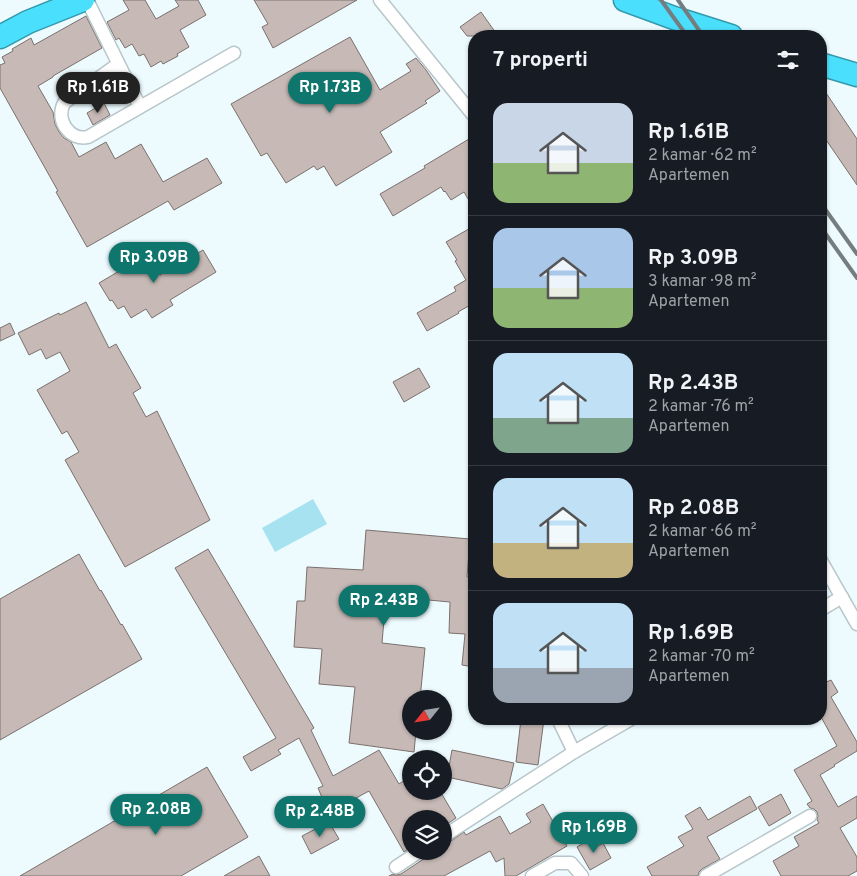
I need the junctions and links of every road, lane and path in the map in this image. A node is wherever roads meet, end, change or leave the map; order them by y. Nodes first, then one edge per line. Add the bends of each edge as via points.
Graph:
1 (85, 0) edge
2 (380, 0) edge
3 (625, 0) edge
4 (712, 30) edge
5 (0, 37) edge
6 (234, 53) dead end
7 (118, 64) junction
8 (827, 66) edge
9 (857, 75) edge
10 (140, 108) junction
11 (468, 109) edge
12 (827, 572) edge
13 (842, 597) junction
14 (827, 606) edge
15 (857, 624) edge
16 (561, 725) edge
17 (621, 725) edge
18 (574, 752) junction
19 (810, 816) dead end
20 (452, 831) edge
21 (406, 860) edge
22 (396, 867) dead end
23 (532, 876) edge
24 (582, 876) edge
25 (706, 876) edge

1 - 5 highway via 28,22
1 - 7 street
2 - 11 street
3 - 4 highway
6 - 10 street
7 - 10 street
7 - 10 street via 64,103 60,112 63,122 69,132 83,138
8 - 9 highway
12 - 13 street
13 - 14 street
13 - 15 street
16 - 18 street
17 - 18 street
18 - 20 street
19 - 25 street
21 - 22 street
23 - 24 street via 555,863 571,863

